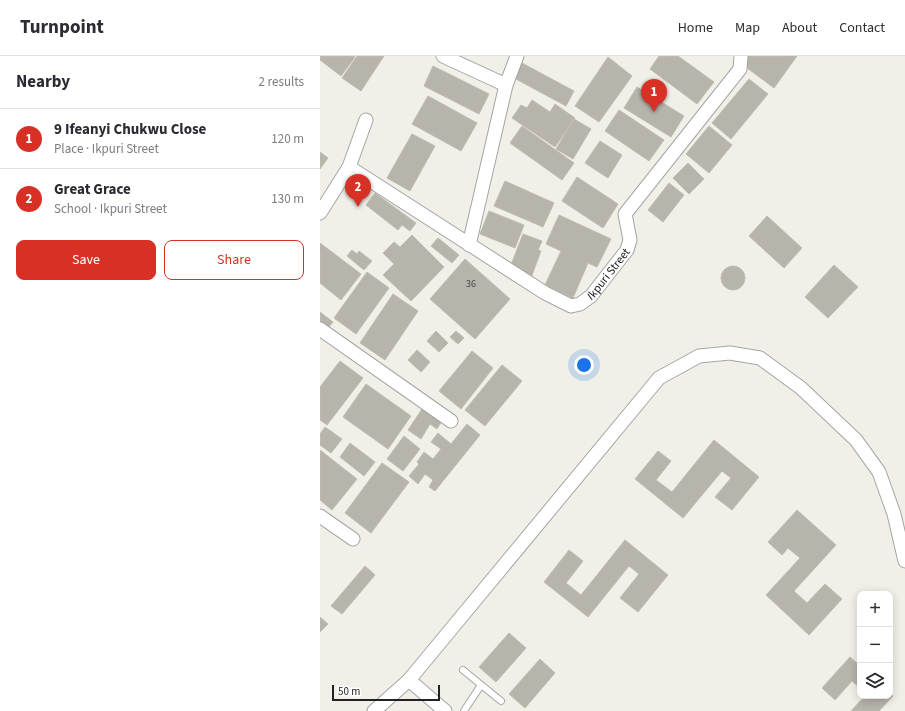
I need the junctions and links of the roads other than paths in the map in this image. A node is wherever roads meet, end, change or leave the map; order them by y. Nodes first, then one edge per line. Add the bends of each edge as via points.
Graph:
1 (443, 56) edge
2 (517, 56) edge
3 (741, 56) edge
4 (506, 85) junction
5 (366, 120) dead end
6 (349, 167) junction
7 (320, 213) edge
8 (469, 245) junction
9 (320, 329) edge
10 (451, 421) dead end
11 (320, 516) edge
12 (353, 539) dead end
13 (905, 561) edge
14 (463, 670) dead end
15 (409, 680) junction
16 (481, 685) junction
17 (501, 701) dead end
18 (374, 711) edge
19 (445, 711) edge
20 (464, 711) edge

1 - 4 street
2 - 4 street
3 - 8 street, Ikpuri Street via 740,69 625,214 630,240 627,250 591,296 580,304 571,306 544,293
4 - 8 street
5 - 6 street
6 - 7 street
6 - 8 street, Ikpuri Street
9 - 10 street
11 - 12 street
13 - 15 street via 894,514 879,472 856,440 801,388 760,358 730,353 699,356 659,378
14 - 16 lane
15 - 18 street
15 - 19 street
16 - 17 lane
16 - 20 lane

